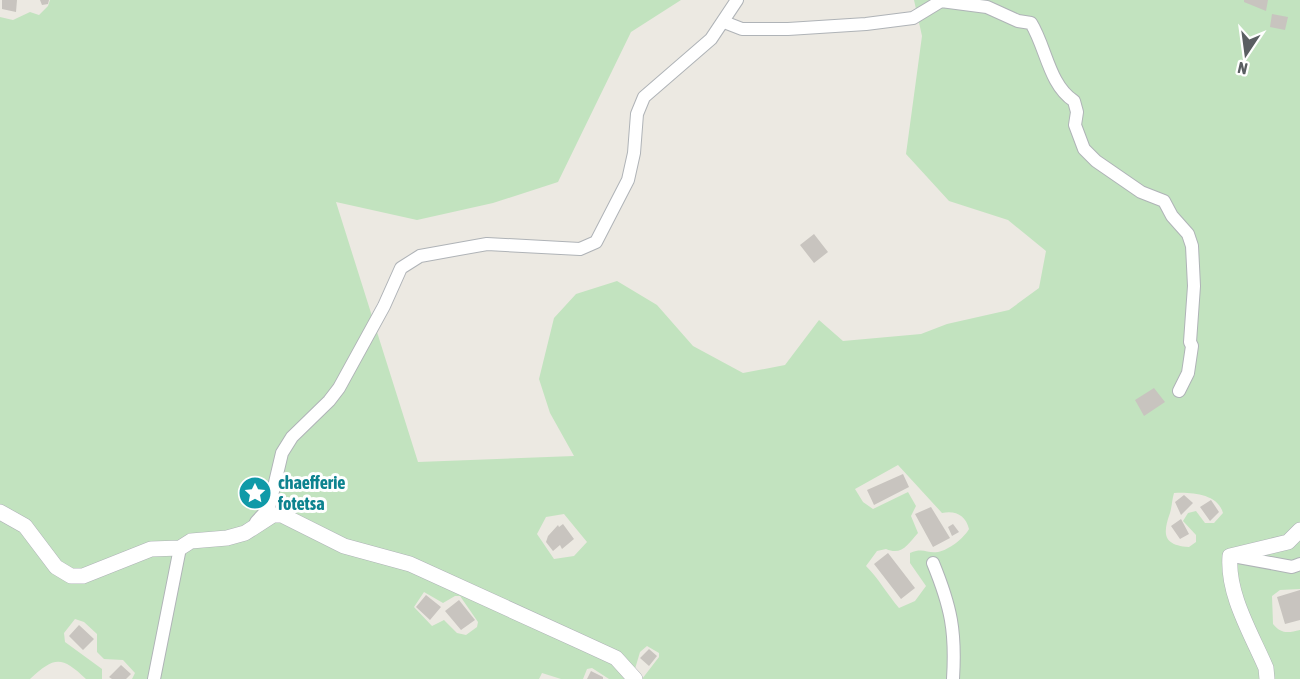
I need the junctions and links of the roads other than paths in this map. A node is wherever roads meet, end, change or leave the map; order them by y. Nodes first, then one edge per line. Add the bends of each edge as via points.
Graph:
1 (737, 0) edge
2 (724, 22) junction
3 (1179, 391) dead end
4 (0, 512) edge
5 (1300, 530) edge
6 (244, 533) junction
7 (180, 548) junction
8 (1230, 556) junction
9 (933, 563) dead end
10 (1300, 564) edge
11 (154, 679) edge
12 (635, 679) edge
13 (953, 679) edge
14 (1268, 679) edge

1 - 2 street
2 - 3 street via 742,28 788,29 866,24 914,18 941,1 987,7 1031,23 1065,95 1074,101 1075,124 1084,149 1141,192 1164,201 1188,234 1194,286 1192,346 1188,373
2 - 6 street via 699,50 644,97 637,114 628,180 597,242 580,249 487,244 420,256 400,268 339,388 292,437 282,453 269,508
4 - 7 street via 26,526 56,567 70,576 83,576 151,549
5 - 8 street via 1288,542
6 - 7 street via 211,542 191,541
6 - 12 street via 273,514 282,515 344,546 410,564 616,658
7 - 11 street
8 - 10 street via 1292,567
8 - 14 street via 1233,590
9 - 13 street via 955,633

